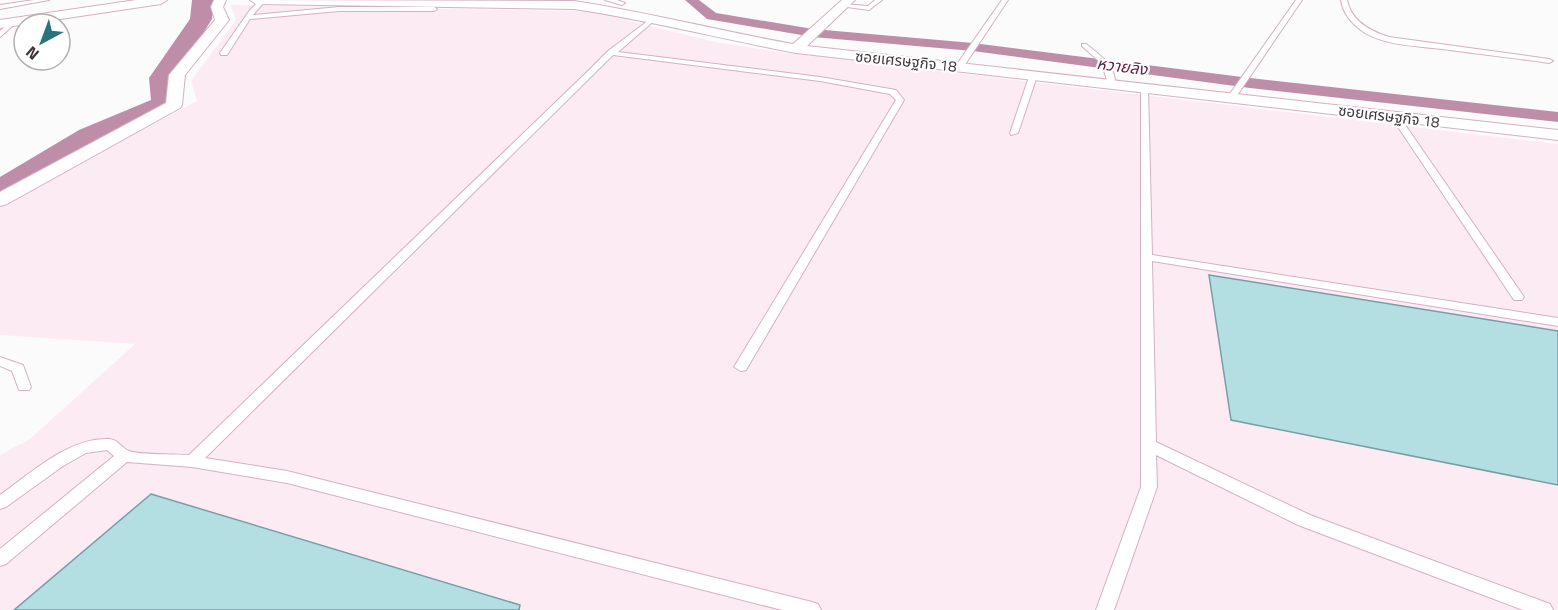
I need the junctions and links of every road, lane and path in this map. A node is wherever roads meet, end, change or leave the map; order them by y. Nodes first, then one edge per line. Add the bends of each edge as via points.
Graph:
1 (12, 0) edge
2 (46, 0) edge
3 (161, 0) edge
4 (220, 0) edge
5 (256, 0) edge
6 (264, 0) edge
7 (608, 0) edge
8 (879, 0) edge
9 (1005, 0) edge
10 (1299, 0) edge
11 (1344, 0) edge
12 (0, 1) edge
13 (493, 2) edge
14 (529, 2) edge
15 (622, 3) dead end
16 (846, 3) edge
17 (0, 7) edge
18 (435, 9) dead end
19 (72, 13) edge
20 (250, 17) junction
21 (653, 19) junction
22 (12, 24) edge
23 (0, 35) edge
24 (802, 44) junction
25 (1084, 45) dead end
26 (224, 53) dead end
27 (611, 53) junction
28 (963, 61) junction
29 (1549, 61) dead end
30 (1033, 76) junction
31 (1112, 85) junction
32 (1143, 88) junction
33 (1235, 92) junction
34 (1396, 118) junction
35 (1014, 133) dead end
36 (1558, 135) edge
37 (0, 200) edge
38 (1146, 257) junction
39 (1518, 297) dead end
40 (1558, 321) edge
41 (0, 361) edge
42 (741, 367) dead end
43 (24, 387) dead end
44 (1149, 445) junction
45 (124, 456) junction
46 (192, 461) junction
47 (0, 503) edge
48 (0, 559) edge
49 (812, 610) edge
50 (1105, 610) edge
51 (1544, 610) edge

1 - 12 lane
2 - 17 lane
3 - 19 street
4 - 37 street via 217,7 222,20 177,75 174,105
5 - 6 street, ซอยเศรษฐกิจ 18
6 - 13 street, ซอยเศรษฐกิจ 18
6 - 20 lane
7 - 15 lane
8 - 16 lane via 869,8
9 - 28 lane
10 - 33 lane
11 - 29 lane via 1352,18 1385,37
13 - 14 street, ซอยเศรษฐกิจ 18
14 - 21 street, ซอยเศรษฐกิจ 18
16 - 24 street
18 - 20 lane via 339,9
20 - 26 lane
21 - 24 street, ซอยเศรษฐกิจ 18 via 737,39
21 - 27 lane
22 - 23 lane
24 - 28 street, ซอยเศรษฐกิจ 18
25 - 31 lane via 1102,57
27 - 42 lane via 840,82 893,92 900,100
27 - 46 lane
28 - 30 street, ซอยเศรษฐกิจ 18
30 - 31 street, ซอยเศรษฐกิจ 18
30 - 35 lane
31 - 32 street, ซอยเศรษฐกิจ 18
32 - 33 street, ซอยเศรษฐกิจ 18
32 - 38 lane
33 - 34 street, ซอยเศรษฐกิจ 18
34 - 36 street, ซอยเศรษฐกิจ 18
34 - 39 lane
38 - 40 lane
38 - 44 lane
41 - 43 lane via 18,368
44 - 50 lane via 1149,487
44 - 51 lane via 1304,520
45 - 46 lane
45 - 47 lane via 110,444 83,448
45 - 48 lane
46 - 49 lane via 287,477

